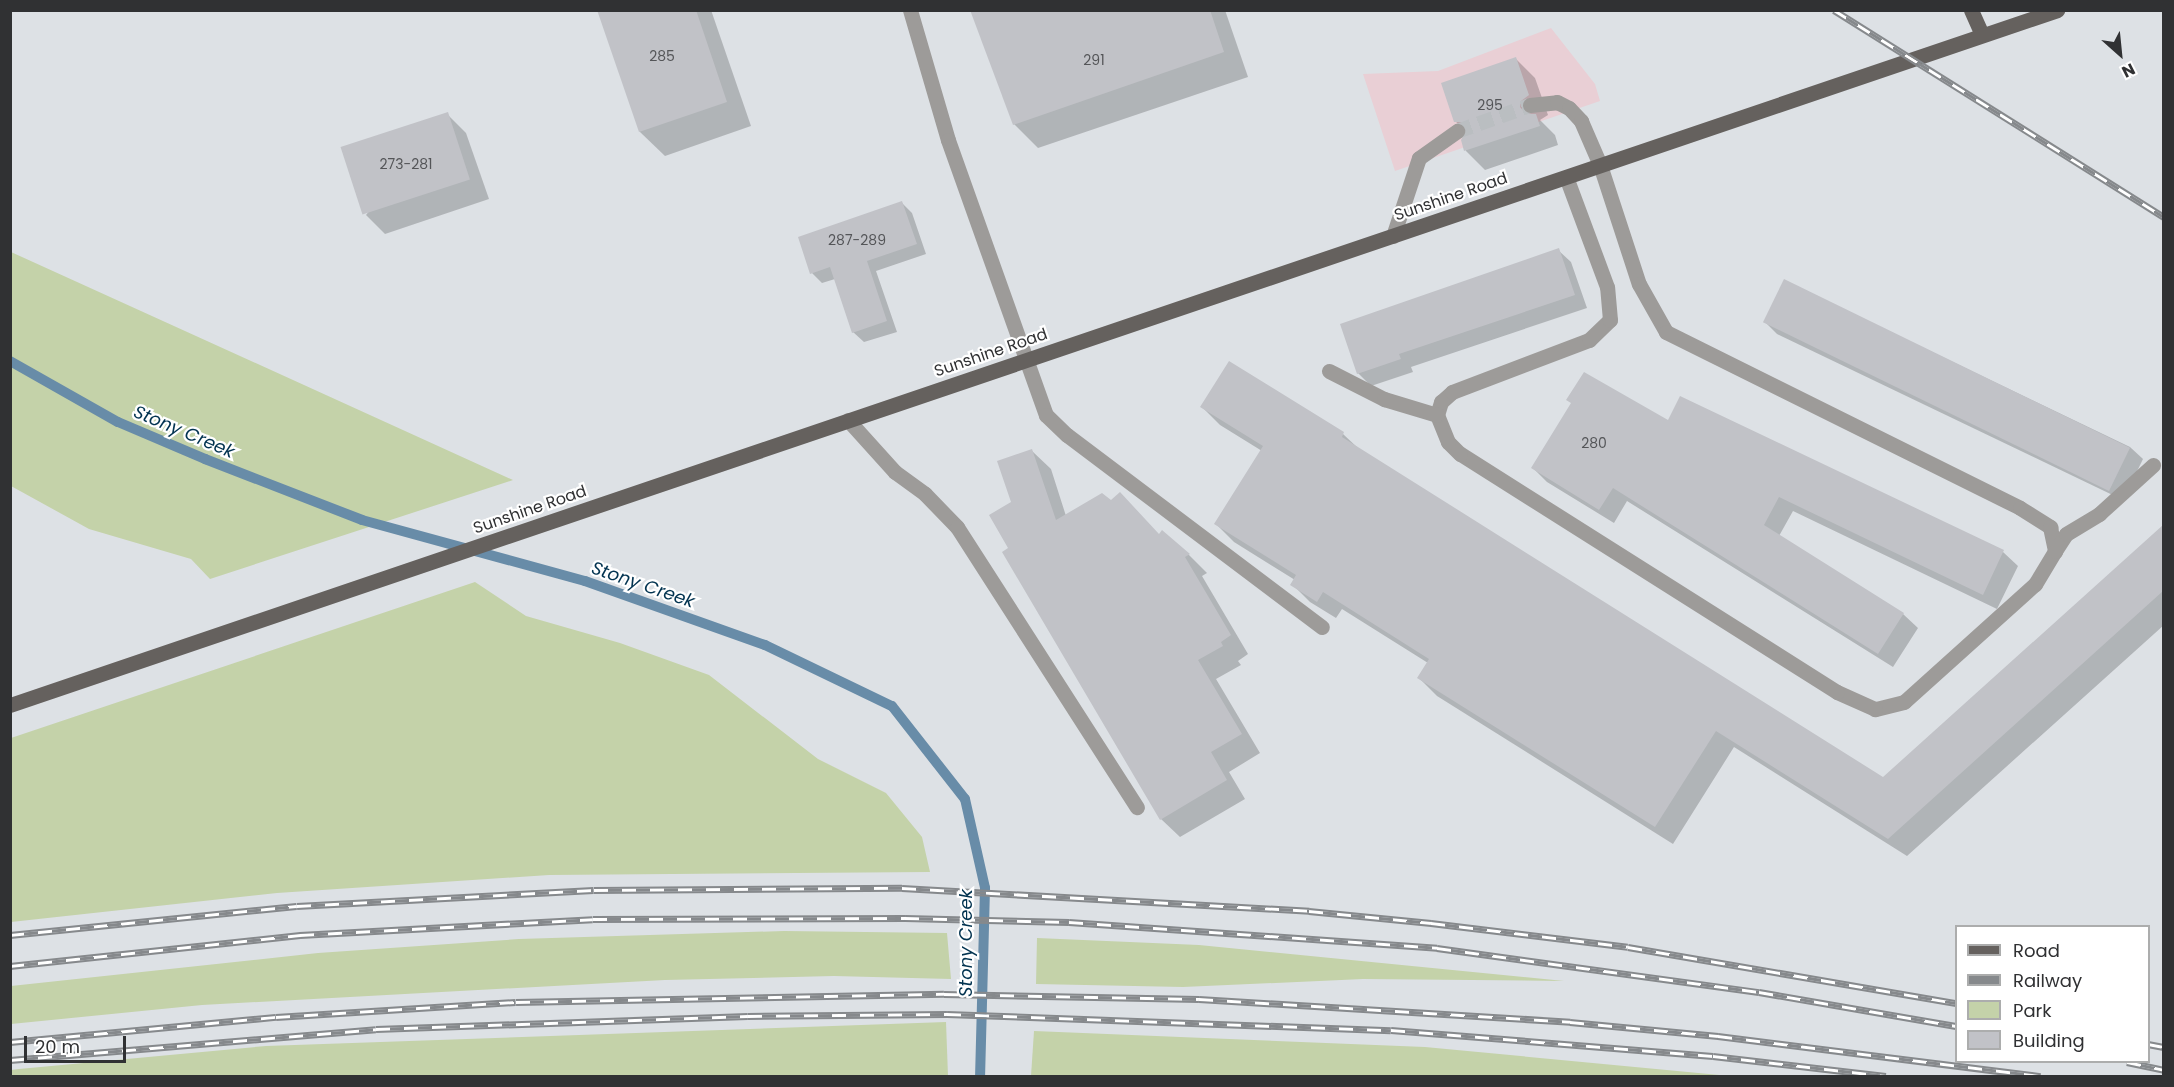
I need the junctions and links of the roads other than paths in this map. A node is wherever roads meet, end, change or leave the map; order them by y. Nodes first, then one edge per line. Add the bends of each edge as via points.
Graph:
1 (910, 10) edge
2 (1971, 10) edge
3 (2057, 10) edge
4 (1982, 35) junction
5 (1530, 105) tunnel mouth
6 (1457, 131) tunnel mouth
7 (1600, 165) junction
8 (1566, 177) junction
9 (1393, 236) junction
10 (1024, 361) junction
11 (1329, 371) dead end
12 (1437, 415) junction
13 (848, 420) junction
14 (2152, 465) dead end
15 (2055, 551) junction
16 (1322, 627) dead end
17 (10, 705) edge
18 (1137, 807) dead end

1 - 10 lane via 948,140
2 - 4 main road
3 - 4 main road, Sunshine Road
4 - 7 main road, Sunshine Road
5 - 7 lane via 1557,102 1569,108 1581,121
6 - 9 lane via 1419,158
7 - 8 main road, Sunshine Road
7 - 15 lane via 1639,284 1666,332 2020,508 2050,527
8 - 9 main road, Sunshine Road
8 - 12 lane via 1607,287 1610,320 1589,340 1452,392 1441,402
9 - 10 main road, Sunshine Road
10 - 13 main road, Sunshine Road
10 - 16 lane via 1046,415 1067,435
11 - 12 lane via 1384,399
12 - 15 lane via 1448,442 1460,454 1837,692 1875,709 1904,702 1921,689 2035,584
13 - 17 main road, Sunshine Road
13 - 18 lane via 895,472 925,494 957,527
14 - 15 lane via 2099,514 2066,534

